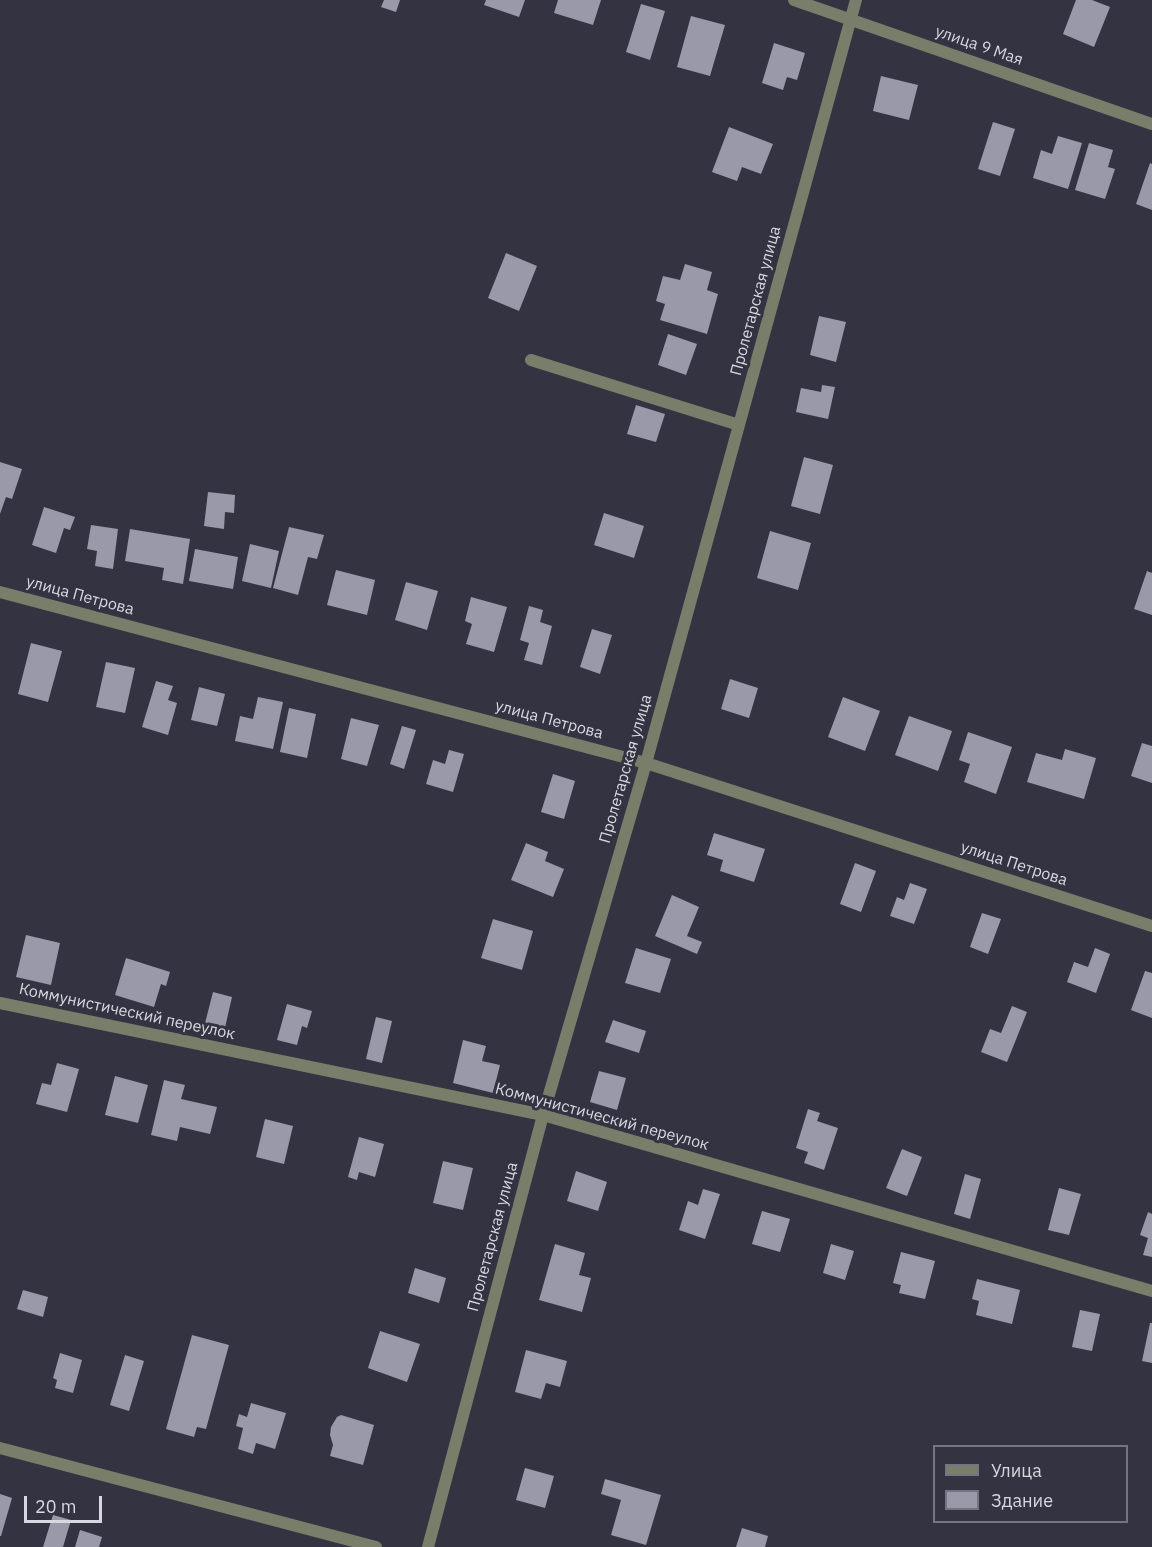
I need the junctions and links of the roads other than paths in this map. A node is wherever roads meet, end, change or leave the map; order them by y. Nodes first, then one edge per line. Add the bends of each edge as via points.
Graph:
1 (794, 0) edge
2 (856, 0) edge
3 (851, 19) junction
4 (1152, 124) edge
5 (531, 360) dead end
6 (739, 425) junction
7 (0, 592) edge
8 (646, 763) junction
9 (1152, 926) edge
10 (0, 1003) edge
11 (543, 1115) junction
12 (1152, 1291) edge
13 (0, 1448) edge
14 (376, 1547) edge
15 (428, 1547) edge

1 - 3 street, улица 9 Мая
2 - 3 street, Пролетарская улица
3 - 4 street, улица 9 Мая
3 - 6 street, Пролетарская улица
5 - 6 street
6 - 8 street, Пролетарская улица
7 - 8 street, улица Петрова
8 - 9 street, улица Петрова
8 - 11 street, Пролетарская улица
10 - 11 street, Коммунистический переулок
11 - 12 street, Коммунистический переулок
11 - 15 street, Пролетарская улица
13 - 14 street

